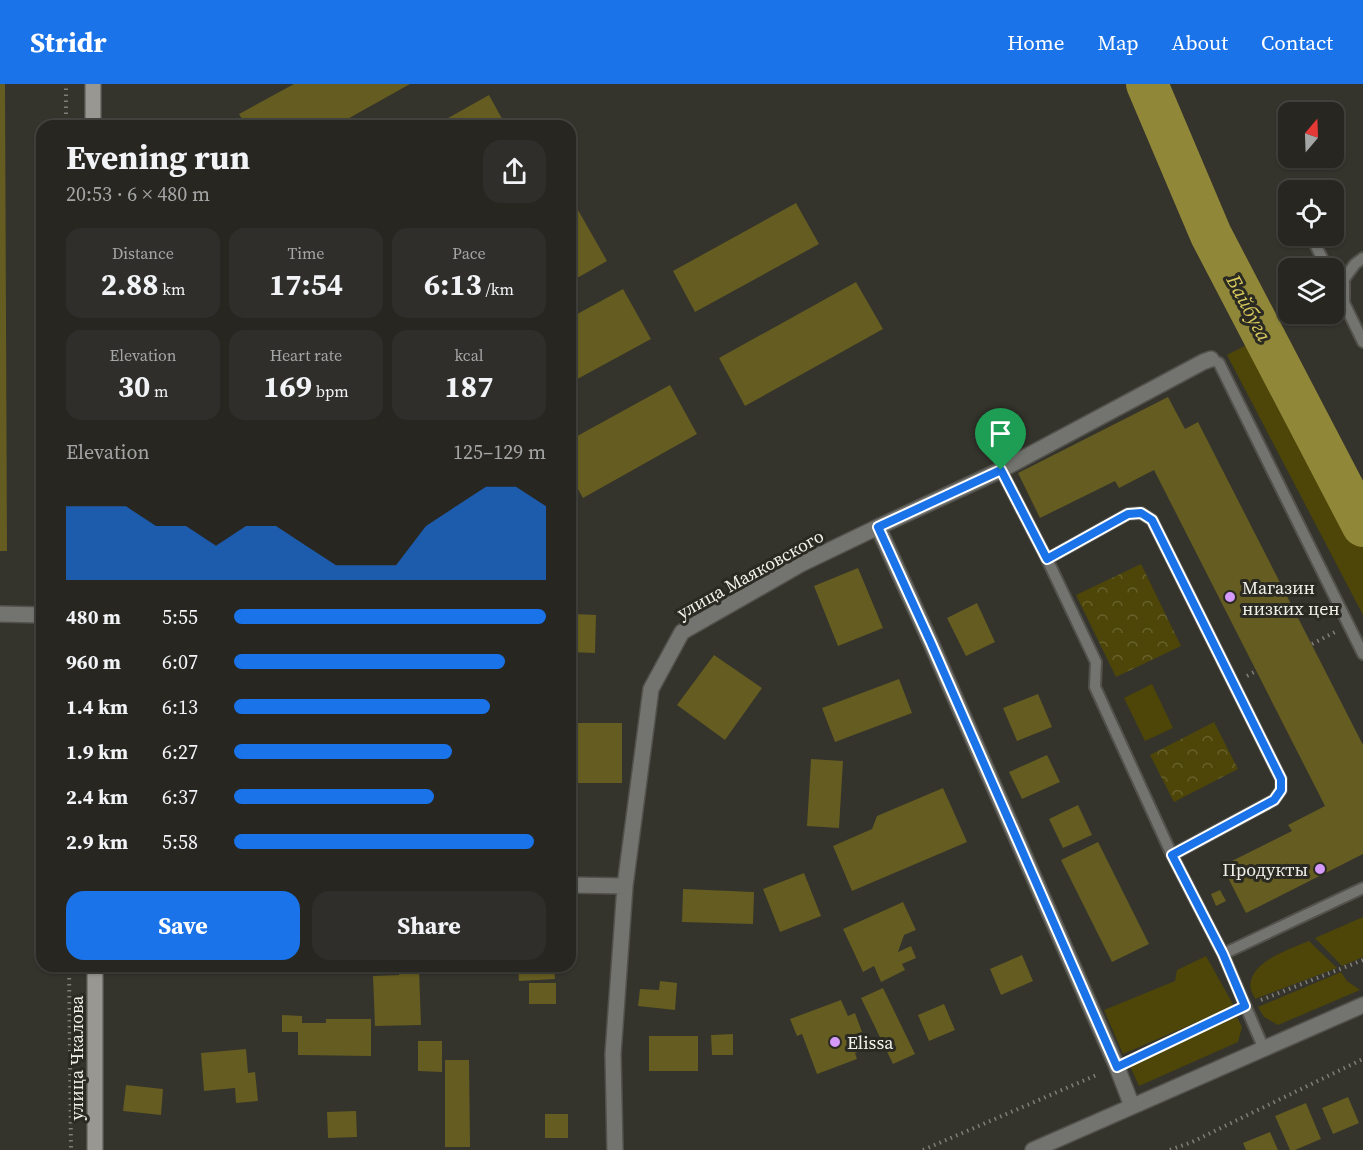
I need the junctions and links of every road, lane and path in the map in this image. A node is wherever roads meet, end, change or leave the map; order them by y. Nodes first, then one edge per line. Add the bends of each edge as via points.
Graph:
1 (66, 84) edge
2 (93, 84) edge
3 (66, 120) edge
4 (93, 120) edge
5 (1363, 258) edge
6 (1344, 279) edge
7 (1344, 303) edge
8 (1363, 342) edge
9 (1211, 359) joint
10 (1001, 470) junction
11 (878, 527) junction
12 (1047, 559) junction
13 (0, 614) edge
14 (36, 615) edge
15 (1349, 626) junction
16 (1312, 644) dead end
17 (1363, 654) edge
18 (1172, 855) junction
19 (576, 885) edge
20 (626, 886) junction
21 (1363, 888) edge
22 (1223, 954) junction
23 (1363, 960) edge
24 (69, 972) edge
25 (95, 972) edge
26 (1363, 1005) edge
27 (1245, 1006) junction
28 (1264, 1049) junction
29 (1363, 1059) edge
30 (1117, 1067) junction
31 (1132, 1106) junction
32 (72, 1150) edge
33 (95, 1150) edge
34 (615, 1150) edge
35 (924, 1150) edge
36 (1033, 1150) edge
37 (1170, 1150) edge

1 - 3 path
2 - 4 main road
5 - 6 lane
7 - 8 lane
9 - 10 street, улица Маяковского
9 - 15 lane via 1219,363
10 - 11 street, улица Маяковского
10 - 12 lane
11 - 20 street, улица Маяковского via 801,564 682,632 651,689
11 - 30 street
12 - 18 lane via 1096,662 1095,687
12 - 18 lane via 1128,514 1141,513 1152,520 1281,779 1281,790 1274,800
13 - 14 street
15 - 16 path
15 - 17 lane
18 - 22 lane
19 - 20 street
20 - 34 street, улица Маяковского via 613,1054
21 - 22 lane
22 - 27 lane
23 - 27 path
24 - 32 path
25 - 33 main road, улица Чкалова
26 - 28 street
27 - 28 lane
27 - 30 path
28 - 31 street
29 - 37 path
30 - 31 street
30 - 35 path
31 - 36 street

